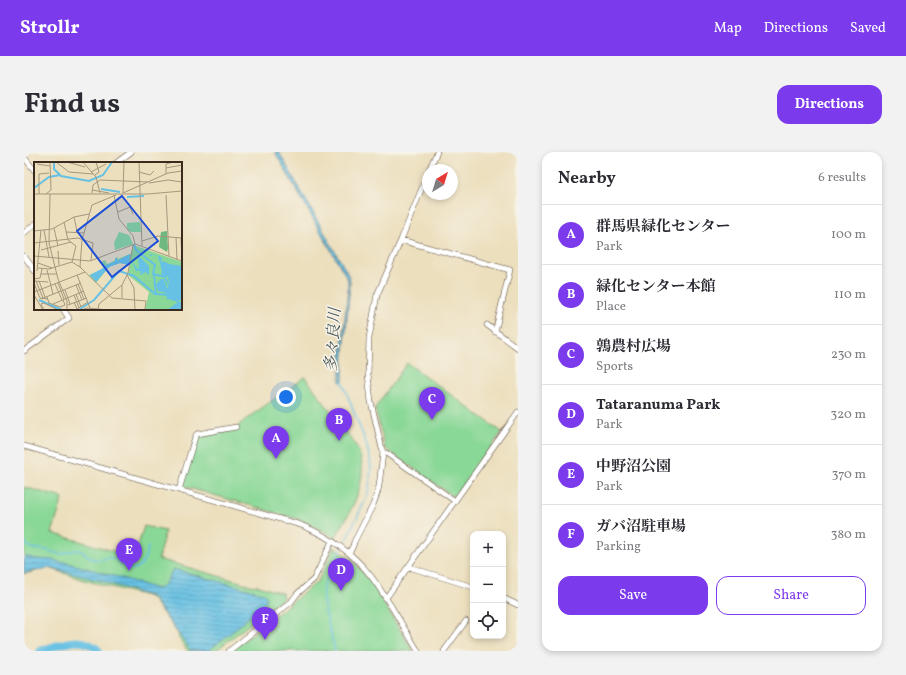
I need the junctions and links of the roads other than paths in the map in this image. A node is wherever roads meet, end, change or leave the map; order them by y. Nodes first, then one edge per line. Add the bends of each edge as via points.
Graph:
1 (131, 152) edge
2 (437, 152) edge
3 (24, 157) edge
4 (117, 162) edge
5 (432, 164) edge
6 (34, 170) edge
7 (422, 188) edge
8 (34, 225) edge
9 (24, 233) edge
10 (401, 240) junction
11 (24, 256) edge
12 (34, 270) edge
13 (64, 310) edge
14 (487, 325) dead end
15 (495, 332) junction
16 (518, 348) edge
17 (24, 351) edge
18 (518, 412) edge
19 (236, 427) dead end
20 (24, 446) edge
21 (383, 453) junction
22 (179, 490) junction
23 (455, 502) junction
24 (334, 542) junction
25 (349, 552) junction
26 (409, 567) junction
27 (470, 586) edge
28 (386, 598) junction
29 (506, 599) edge
30 (518, 605) edge
31 (466, 621) dead end
32 (229, 651) edge
33 (418, 651) edge
34 (444, 651) edge

1 - 4 street
2 - 5 street
3 - 6 street
7 - 10 street
8 - 9 street
10 - 15 street via 510,270
10 - 21 street via 377,295 369,338 369,390
11 - 12 street
13 - 17 street via 70,318
14 - 15 street
15 - 16 street
18 - 23 street
19 - 22 street via 198,434 195,437
20 - 22 street
21 - 23 street
21 - 25 street via 377,494
22 - 24 street via 301,525
23 - 26 street
24 - 25 street
24 - 32 street via 314,579 294,599
25 - 28 street via 371,576
26 - 27 street
26 - 28 street
28 - 33 street
29 - 30 street
31 - 34 street

